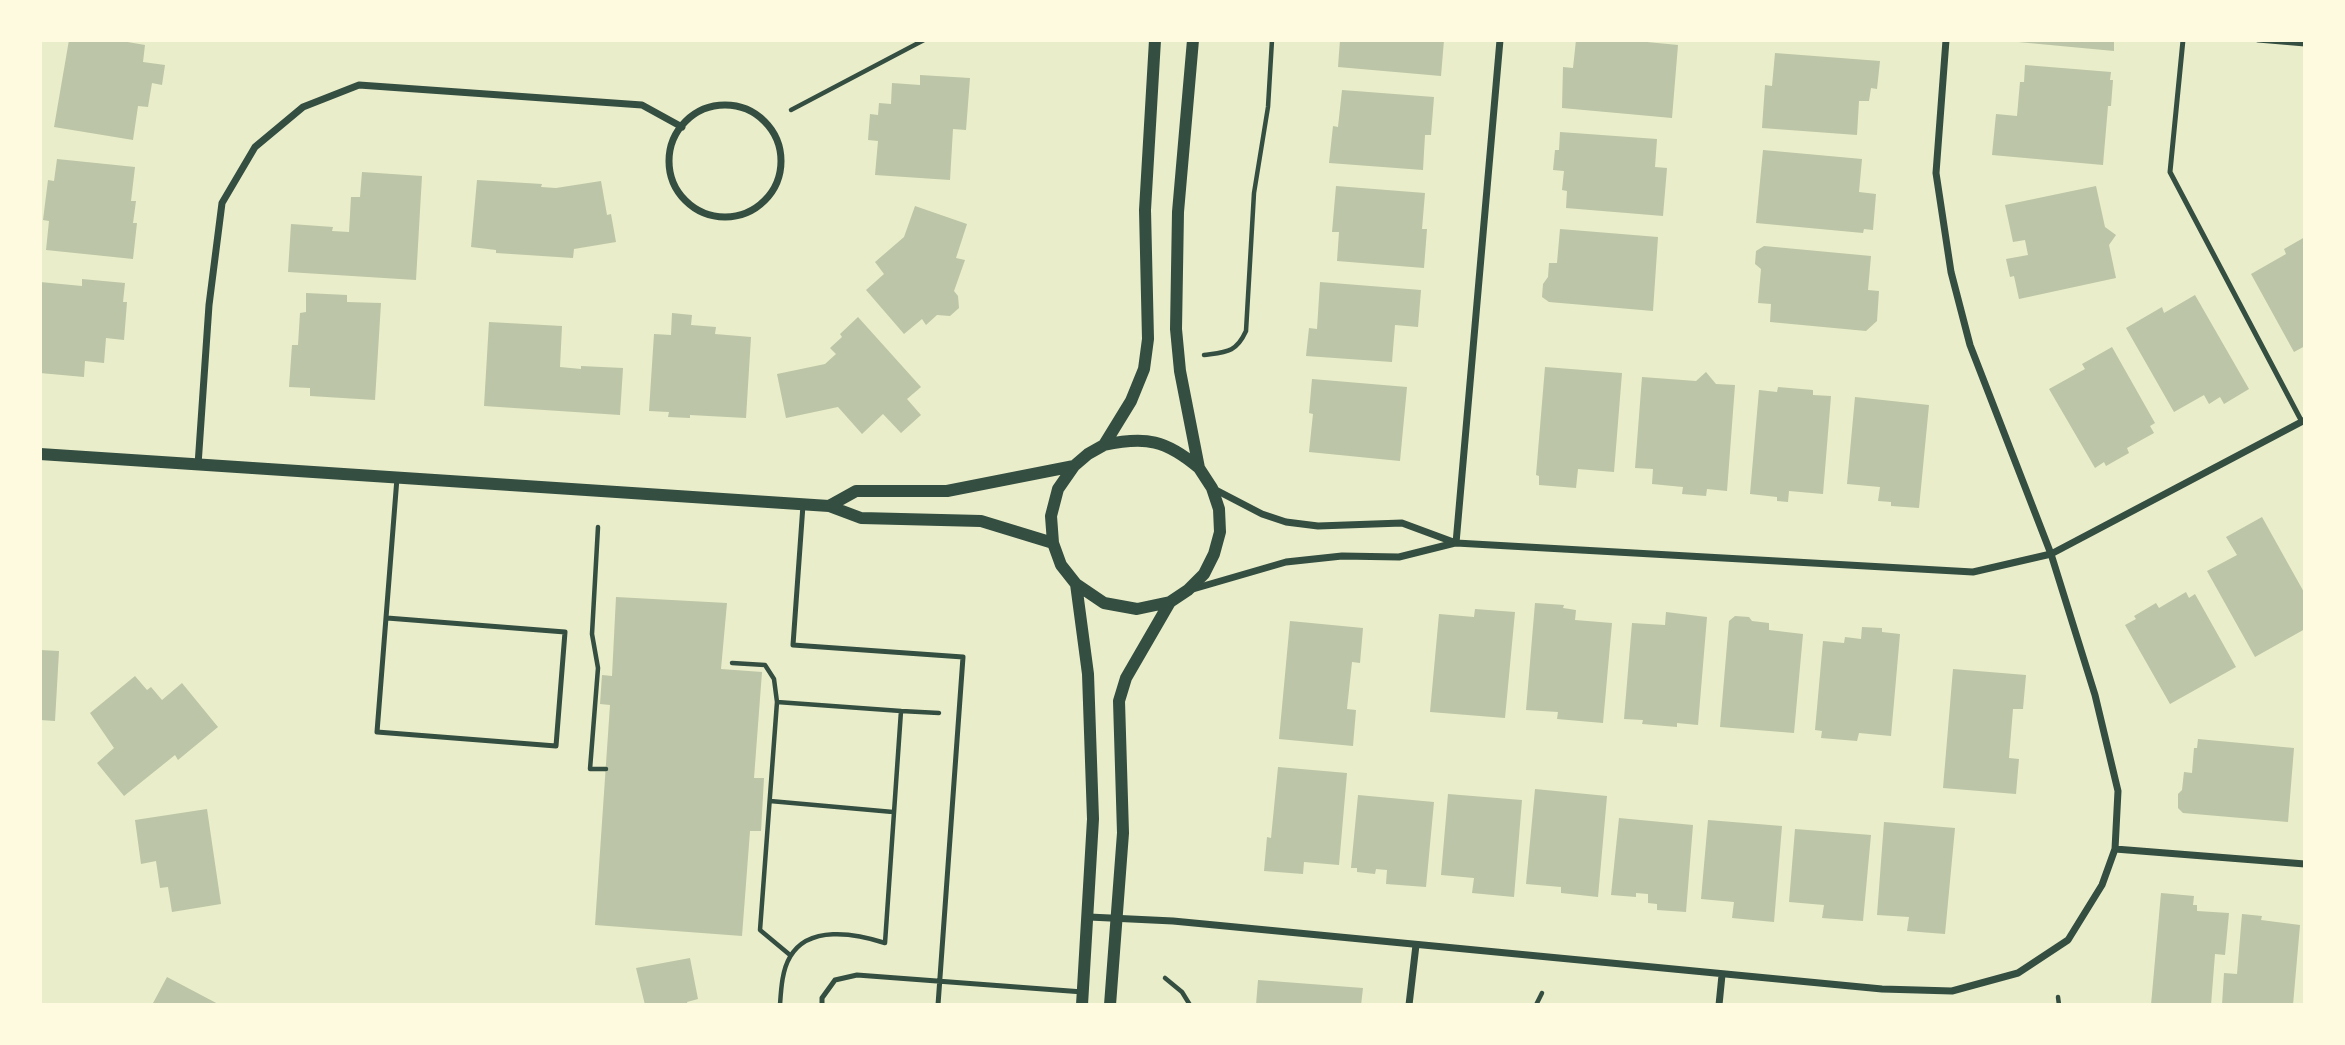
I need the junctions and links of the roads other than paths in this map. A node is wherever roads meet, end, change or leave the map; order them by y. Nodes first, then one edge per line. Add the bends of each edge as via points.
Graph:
1 (1155, 40) edge
2 (1193, 40) edge
3 (1500, 40) edge
4 (1947, 40) edge
5 (2183, 40) edge
6 (2258, 40) edge
7 (2305, 44) edge
8 (682, 127) junction
9 (2303, 421) edge
10 (1104, 445) junction
11 (40, 454) edge
12 (198, 466) junction
13 (1074, 466) junction
14 (1199, 468) junction
15 (397, 478) junction
16 (1212, 488) junction
17 (803, 505) junction
18 (829, 506) junction
19 (1053, 543) junction
20 (1456, 543) junction
21 (2051, 554) junction
22 (1076, 584) junction
23 (1188, 590) junction
24 (1170, 601) junction
25 (387, 618) junction
26 (2115, 849) junction
27 (2305, 864) edge
28 (1089, 917) junction
29 (1118, 920) junction
30 (1416, 945) junction
31 (1722, 975) junction
32 (939, 981) junction
33 (1082, 998) edge
34 (822, 1005) edge
35 (937, 1005) edge
36 (1110, 1005) edge
37 (1409, 1005) edge
38 (1719, 1005) edge

1 - 10 street via 1145,210 1148,339 1144,369 1131,401
2 - 14 street via 1178,212 1176,329
3 - 20 street
4 - 21 street via 1936,173 1951,272 1970,345
5 - 9 lane via 2171,172
6 - 7 lane
8 - 8 street via 699,111 716,106 734,106 764,121 774,134 780,166 768,197 755,208 720,217 687,202 675,188 670,170 670,153
8 - 12 street via 642,105 359,85 303,107 256,148 222,203 209,305
9 - 21 street
10 - 13 street
10 - 14 street via 1129,439 1155,441 1178,451
11 - 12 street
12 - 15 street
13 - 18 street via 947,491 856,491
13 - 19 street via 1058,489 1051,516
14 - 16 street
15 - 17 street
15 - 25 lane
16 - 20 street via 1286,522 1318,526 1402,523
16 - 23 street via 1220,532 1204,574
17 - 18 street
17 - 32 lane via 793,645 963,657
18 - 19 street via 861,518 981,521
19 - 22 street via 1061,565
20 - 21 street via 1973,572
20 - 23 street via 1399,557 1342,556 1286,562
21 - 26 street via 2095,695 2118,791
22 - 24 street via 1104,603 1137,609
22 - 28 street via 1089,699 1093,819
23 - 24 street
24 - 29 street via 1126,678 1119,701 1123,833
25 - 25 lane via 377,732 555,746 565,632
26 - 27 street
26 - 31 street via 2102,885 2068,940 2018,974 1952,991
28 - 29 street
28 - 33 street
29 - 30 street via 1173,921
29 - 36 street
30 - 31 street
30 - 37 street
31 - 38 street
32 - 33 lane
32 - 34 lane via 857,975 835,979
32 - 35 lane

